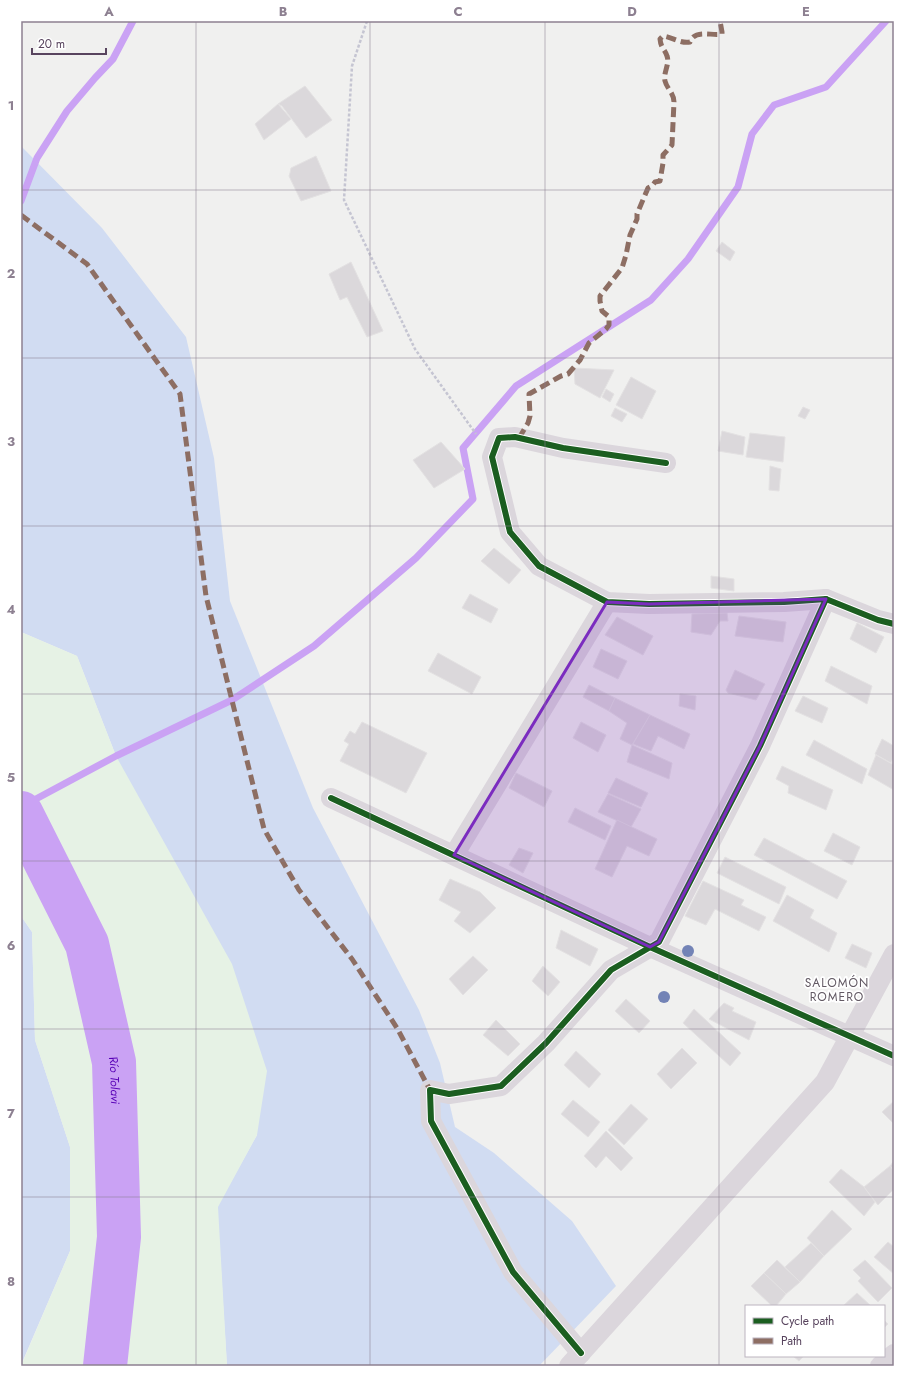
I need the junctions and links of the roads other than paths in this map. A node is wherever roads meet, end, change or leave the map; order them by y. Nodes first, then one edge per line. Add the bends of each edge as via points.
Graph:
1 (666, 463) dead end
2 (826, 598) junction
3 (608, 602) junction
4 (894, 624) edge
5 (332, 798) dead end
6 (454, 855) junction
7 (650, 947) junction
8 (894, 954) edge
9 (850, 1037) junction
10 (894, 1056) edge
11 (894, 1354) edge
12 (575, 1360) edge
13 (880, 1366) edge

1 - 3 street via 563,448 515,437 499,438 492,457 510,532 539,566
2 - 3 street via 784,602
2 - 4 street
2 - 7 street via 760,746 659,942
3 - 6 street
5 - 6 street
6 - 7 street
7 - 9 street
7 - 12 street via 611,970 546,1043 501,1086 449,1094 430,1090 431,1121 513,1272
8 - 9 street
9 - 10 street
9 - 12 street via 825,1082
11 - 13 street

